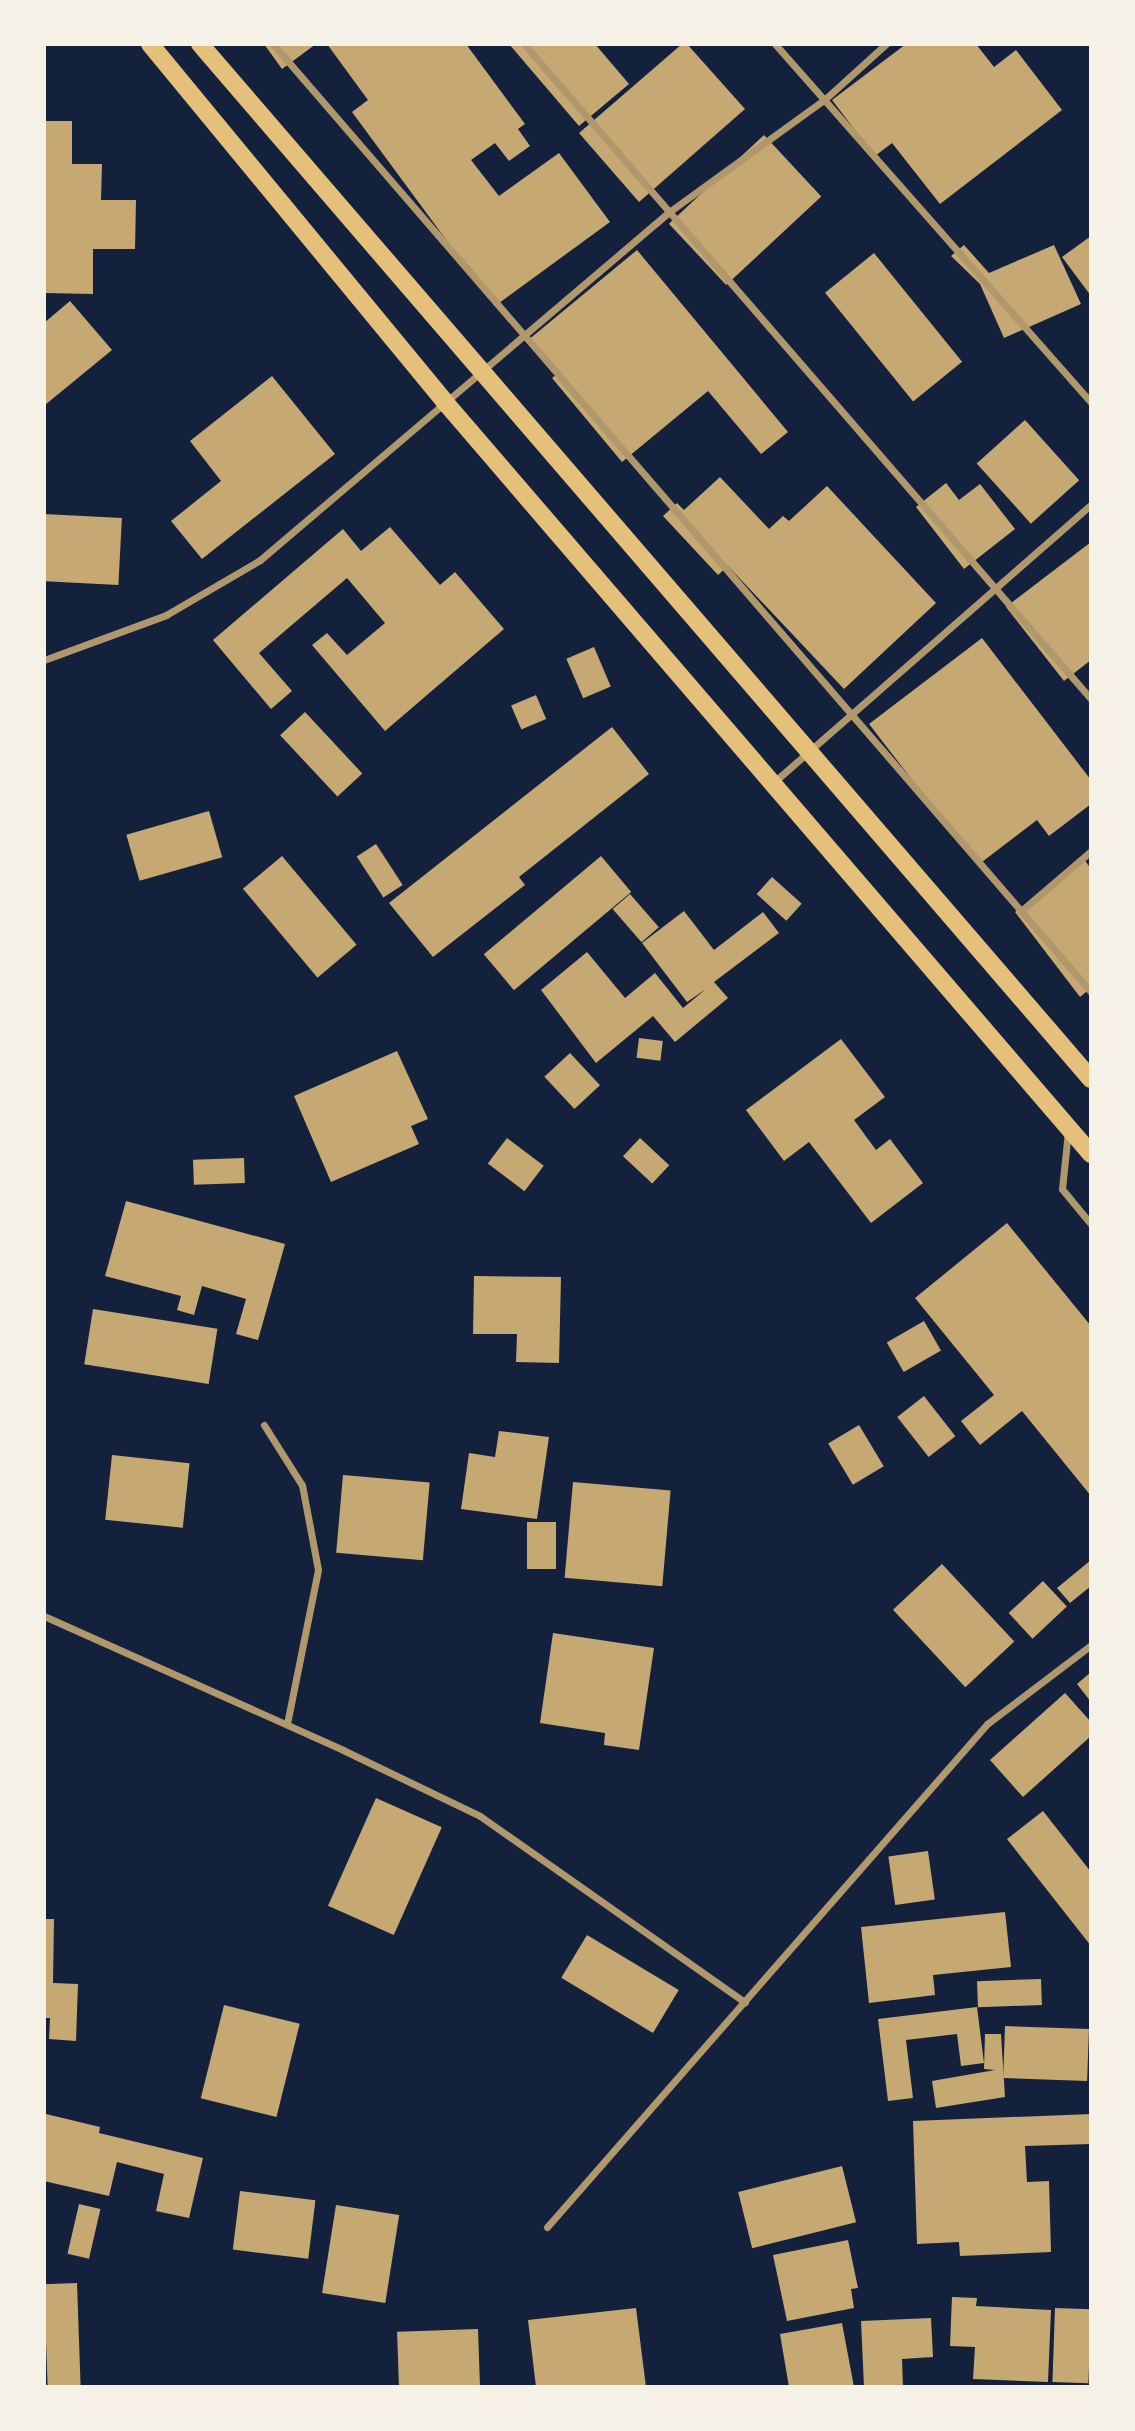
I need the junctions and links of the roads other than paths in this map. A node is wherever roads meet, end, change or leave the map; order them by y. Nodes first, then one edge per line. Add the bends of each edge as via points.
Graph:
1 (149, 44) edge
2 (200, 44) edge
3 (273, 44) edge
4 (524, 44) edge
5 (775, 44) edge
6 (886, 44) edge
7 (824, 100) junction
8 (669, 212) junction
9 (526, 335) junction
10 (481, 373) junction
11 (444, 401) junction
12 (1091, 403) edge
13 (1091, 504) edge
14 (995, 590) junction
15 (44, 660) edge
16 (1091, 699) edge
17 (853, 716) junction
18 (810, 754) junction
19 (774, 782) junction
20 (1091, 851) edge
21 (1021, 911) junction
22 (1091, 992) edge
23 (1091, 1079) edge
24 (1069, 1127) junction
25 (1091, 1154) edge
26 (1091, 1224) edge
27 (264, 1426) dead end
28 (44, 1616) edge
29 (1091, 1644) edge
30 (287, 1724) junction
31 (744, 2001) junction
32 (547, 2227) dead end

1 - 11 main road
2 - 10 main road
3 - 9 street
4 - 8 street
5 - 7 street
6 - 7 street
7 - 8 street
7 - 12 street
8 - 9 street
8 - 14 street
9 - 10 street
9 - 17 street
10 - 11 street
10 - 18 main road
11 - 15 street via 260,560 166,615
11 - 19 main road
13 - 14 street
14 - 16 street
14 - 17 street
17 - 18 street
17 - 21 street
18 - 19 street
18 - 23 main road
19 - 24 main road
20 - 21 street
21 - 22 street
24 - 25 main road
24 - 26 street via 1062,1189
27 - 30 street via 302,1485 318,1570
28 - 30 street
29 - 31 street via 987,1724
30 - 31 street via 480,1816
31 - 32 street

